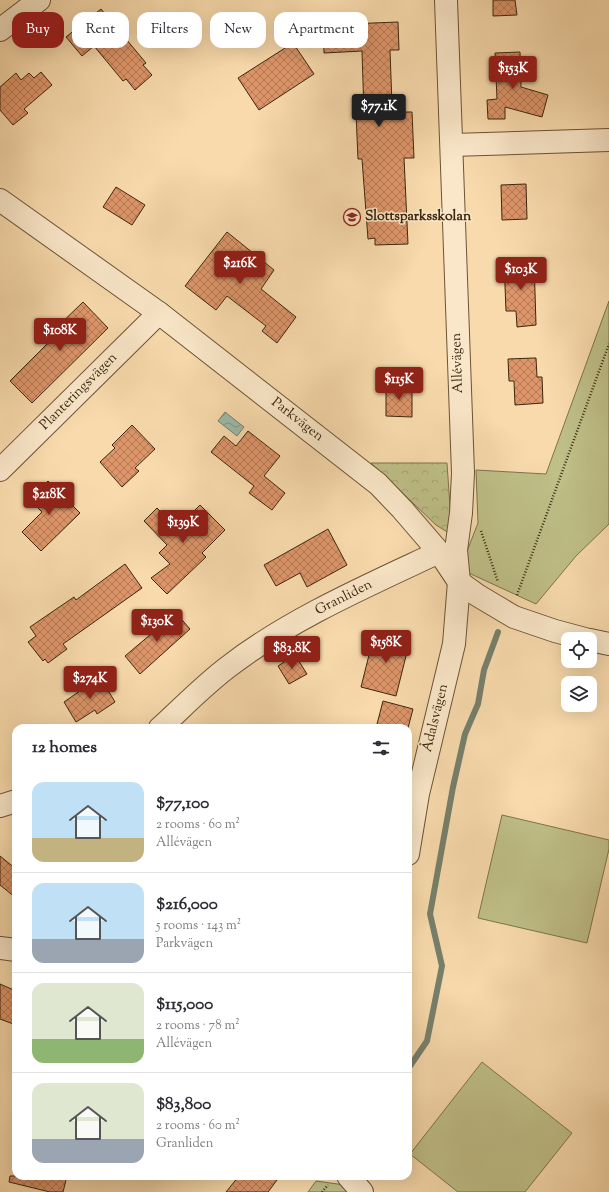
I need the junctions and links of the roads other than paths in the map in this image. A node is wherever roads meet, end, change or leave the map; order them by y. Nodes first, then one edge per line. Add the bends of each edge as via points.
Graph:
1 (39, 0) edge
2 (446, 0) edge
3 (0, 30) edge
4 (609, 140) edge
5 (452, 145) junction
6 (0, 200) edge
7 (159, 313) junction
8 (0, 470) edge
9 (439, 552) junction
10 (459, 582) junction
11 (561, 633) edge
12 (597, 641) edge
13 (609, 644) edge
14 (164, 724) edge
15 (12, 802) edge
16 (0, 806) edge
17 (412, 830) edge
18 (0, 948) edge
19 (12, 950) edge
20 (352, 1180) edge
21 (362, 1192) edge

1 - 3 street
2 - 5 street, Allévägen
4 - 5 street
5 - 10 street, Allévägen via 463,473 456,550
6 - 7 street, Parkvägen
7 - 8 street, Planteringsvägen
7 - 9 street, Parkvägen via 378,484
9 - 10 street, Parkvägen
9 - 14 street, Granliden via 337,600 268,640 228,667
10 - 11 street, Parkvägen via 514,617
10 - 17 street, Ådalsvägen via 454,644 418,794
12 - 13 street
15 - 16 street
18 - 19 street
20 - 21 street

